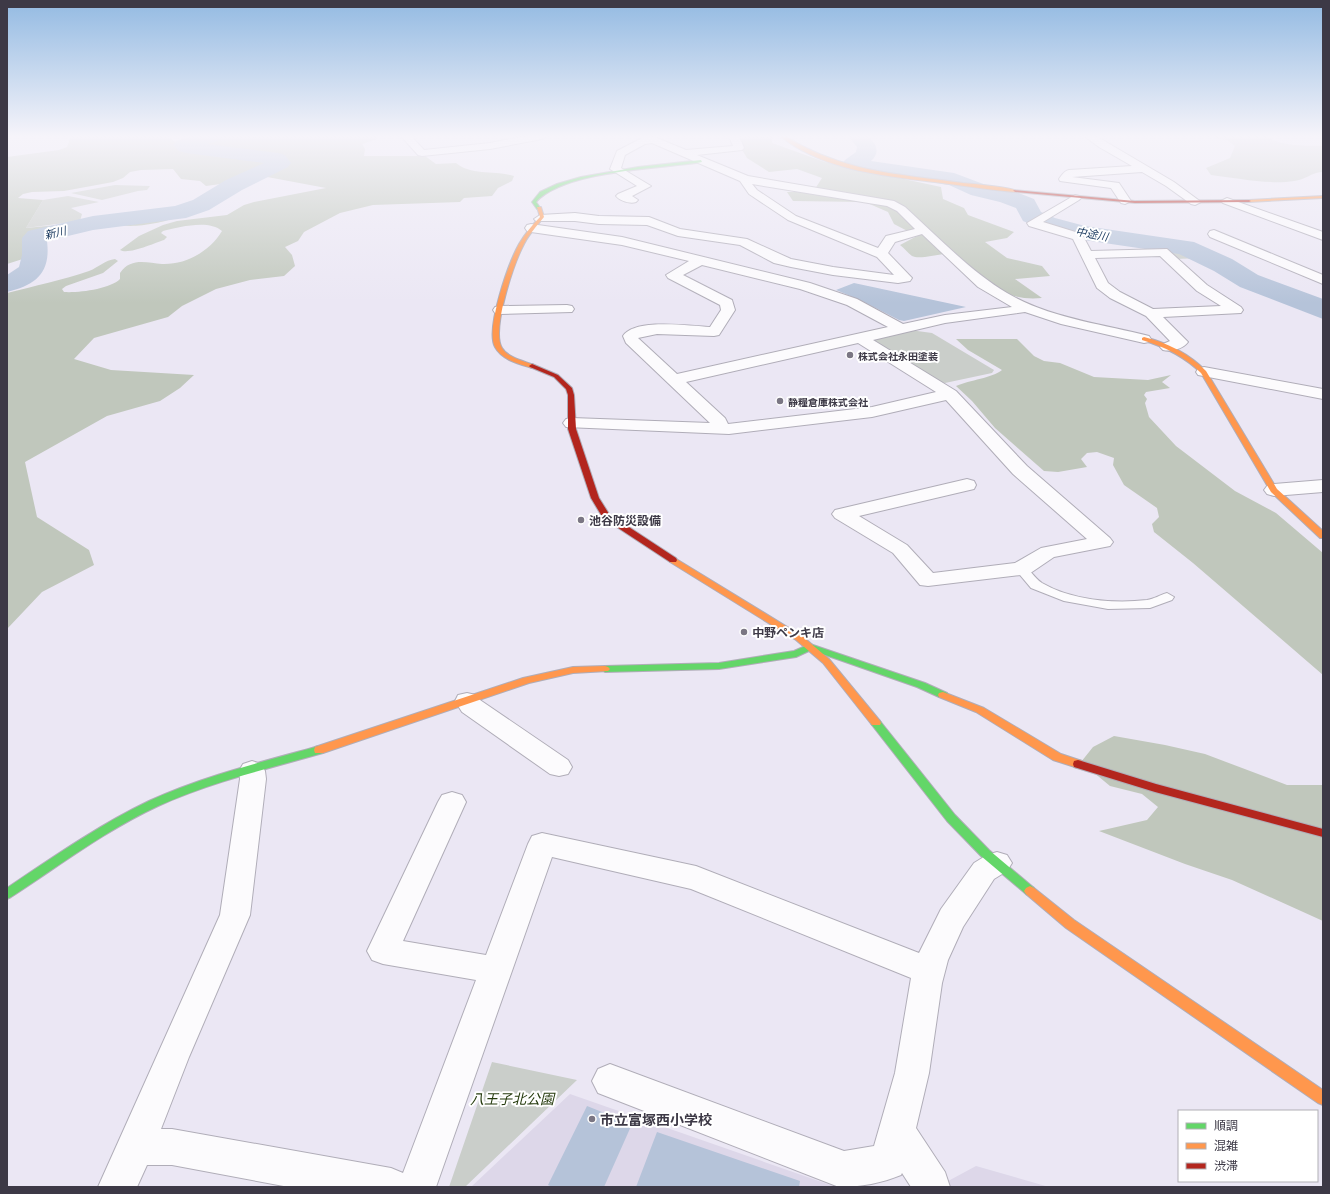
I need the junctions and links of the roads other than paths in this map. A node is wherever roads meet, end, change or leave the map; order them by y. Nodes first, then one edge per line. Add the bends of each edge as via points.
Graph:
1 (547, 192) edge
2 (632, 192) edge
3 (754, 192) edge
4 (818, 192) edge
5 (1024, 192) edge
6 (1119, 192) edge
7 (1182, 192) edge
8 (1323, 197) edge
9 (1075, 198) junction
10 (632, 200) dead end
11 (1227, 201) junction
12 (1125, 202) junction
13 (1195, 202) junction
14 (540, 219) junction
15 (531, 228) junction
16 (924, 230) junction
17 (1214, 234) dead end
18 (1323, 236) edge
19 (884, 249) junction
20 (1087, 255) junction
21 (701, 260) junction
22 (1322, 279) edge
23 (1026, 308) junction
24 (567, 309) dead end
25 (500, 310) junction
26 (1151, 313) junction
27 (902, 329) junction
28 (860, 338) junction
29 (1144, 339) joint
30 (1168, 347) junction
31 (1204, 372) junction
32 (674, 380) junction
33 (950, 394) junction
34 (1323, 394) edge
35 (572, 423) junction
36 (719, 429) junction
37 (968, 485) dead end
38 (1323, 486) edge
39 (1274, 490) junction
40 (1323, 536) edge
41 (1021, 569) junction
42 (1167, 597) dead end
43 (810, 647) junction
44 (467, 700) junction
45 (559, 767) dead end
46 (252, 771) junction
47 (452, 802) dead end
48 (1323, 834) edge
49 (997, 863) junction
50 (7, 894) edge
51 (496, 970) junction
52 (930, 971) junction
53 (610, 1081) dead end
54 (1323, 1098) edge
55 (897, 1132) junction
56 (135, 1147) junction
57 (932, 1185) dead end
58 (117, 1187) edge
59 (391, 1187) edge
60 (417, 1187) edge

1 - 14 street via 537,196 534,202 542,213
2 - 10 street via 622,196
3 - 19 street via 792,218 850,241
4 - 16 street via 890,203 901,209
5 - 9 street
6 - 12 street
7 - 13 street
8 - 11 street
9 - 12 street
9 - 20 street via 1038,220 1078,237
11 - 13 street
11 - 18 street
12 - 13 street
14 - 15 street
14 - 19 street via 575,217 649,221 678,232 743,242 791,264 844,273 905,278
15 - 21 street via 605,238
15 - 25 street via 510,266
16 - 19 street via 894,237
16 - 23 street via 983,284
17 - 22 street
20 - 26 street via 1102,285 1114,295
20 - 26 street via 1163,252 1202,288 1236,310
21 - 27 street via 838,296 866,308
21 - 32 street via 673,274 727,303 728,310 714,332 648,330 630,336 631,340
23 - 27 street via 958,317
23 - 29 street via 1066,321
24 - 25 street
25 - 35 street via 495,337 499,351 564,382 571,395
26 - 30 street via 1180,342
27 - 28 street
28 - 32 street
28 - 33 street
29 - 30 street
30 - 31 street via 1190,358
31 - 34 street
31 - 39 street
32 - 36 street via 718,422
33 - 36 street via 872,412
33 - 41 street via 1020,470 1103,542 1048,552
35 - 36 street
35 - 43 street via 595,498 606,516
37 - 41 street via 842,514 900,549 928,580
38 - 39 street
39 - 40 street
41 - 42 lane via 1036,585 1064,597 1108,605 1150,604
43 - 44 street via 796,654 704,668 573,670 542,676
43 - 48 street via 921,685 980,710 1057,757 1155,788
43 - 49 street via 826,661 951,818
44 - 45 street via 471,706
44 - 46 street
46 - 50 street via 176,794 137,812 98,834
46 - 56 street via 235,915
47 - 51 street via 383,951
49 - 52 street via 984,871 952,918 941,938
49 - 54 street via 1070,924
51 - 52 street via 542,844 696,878
51 - 60 street
52 - 55 street via 912,1073
53 - 55 street via 844,1170 888,1162
55 - 57 street
56 - 58 street
56 - 59 street via 172,1147

